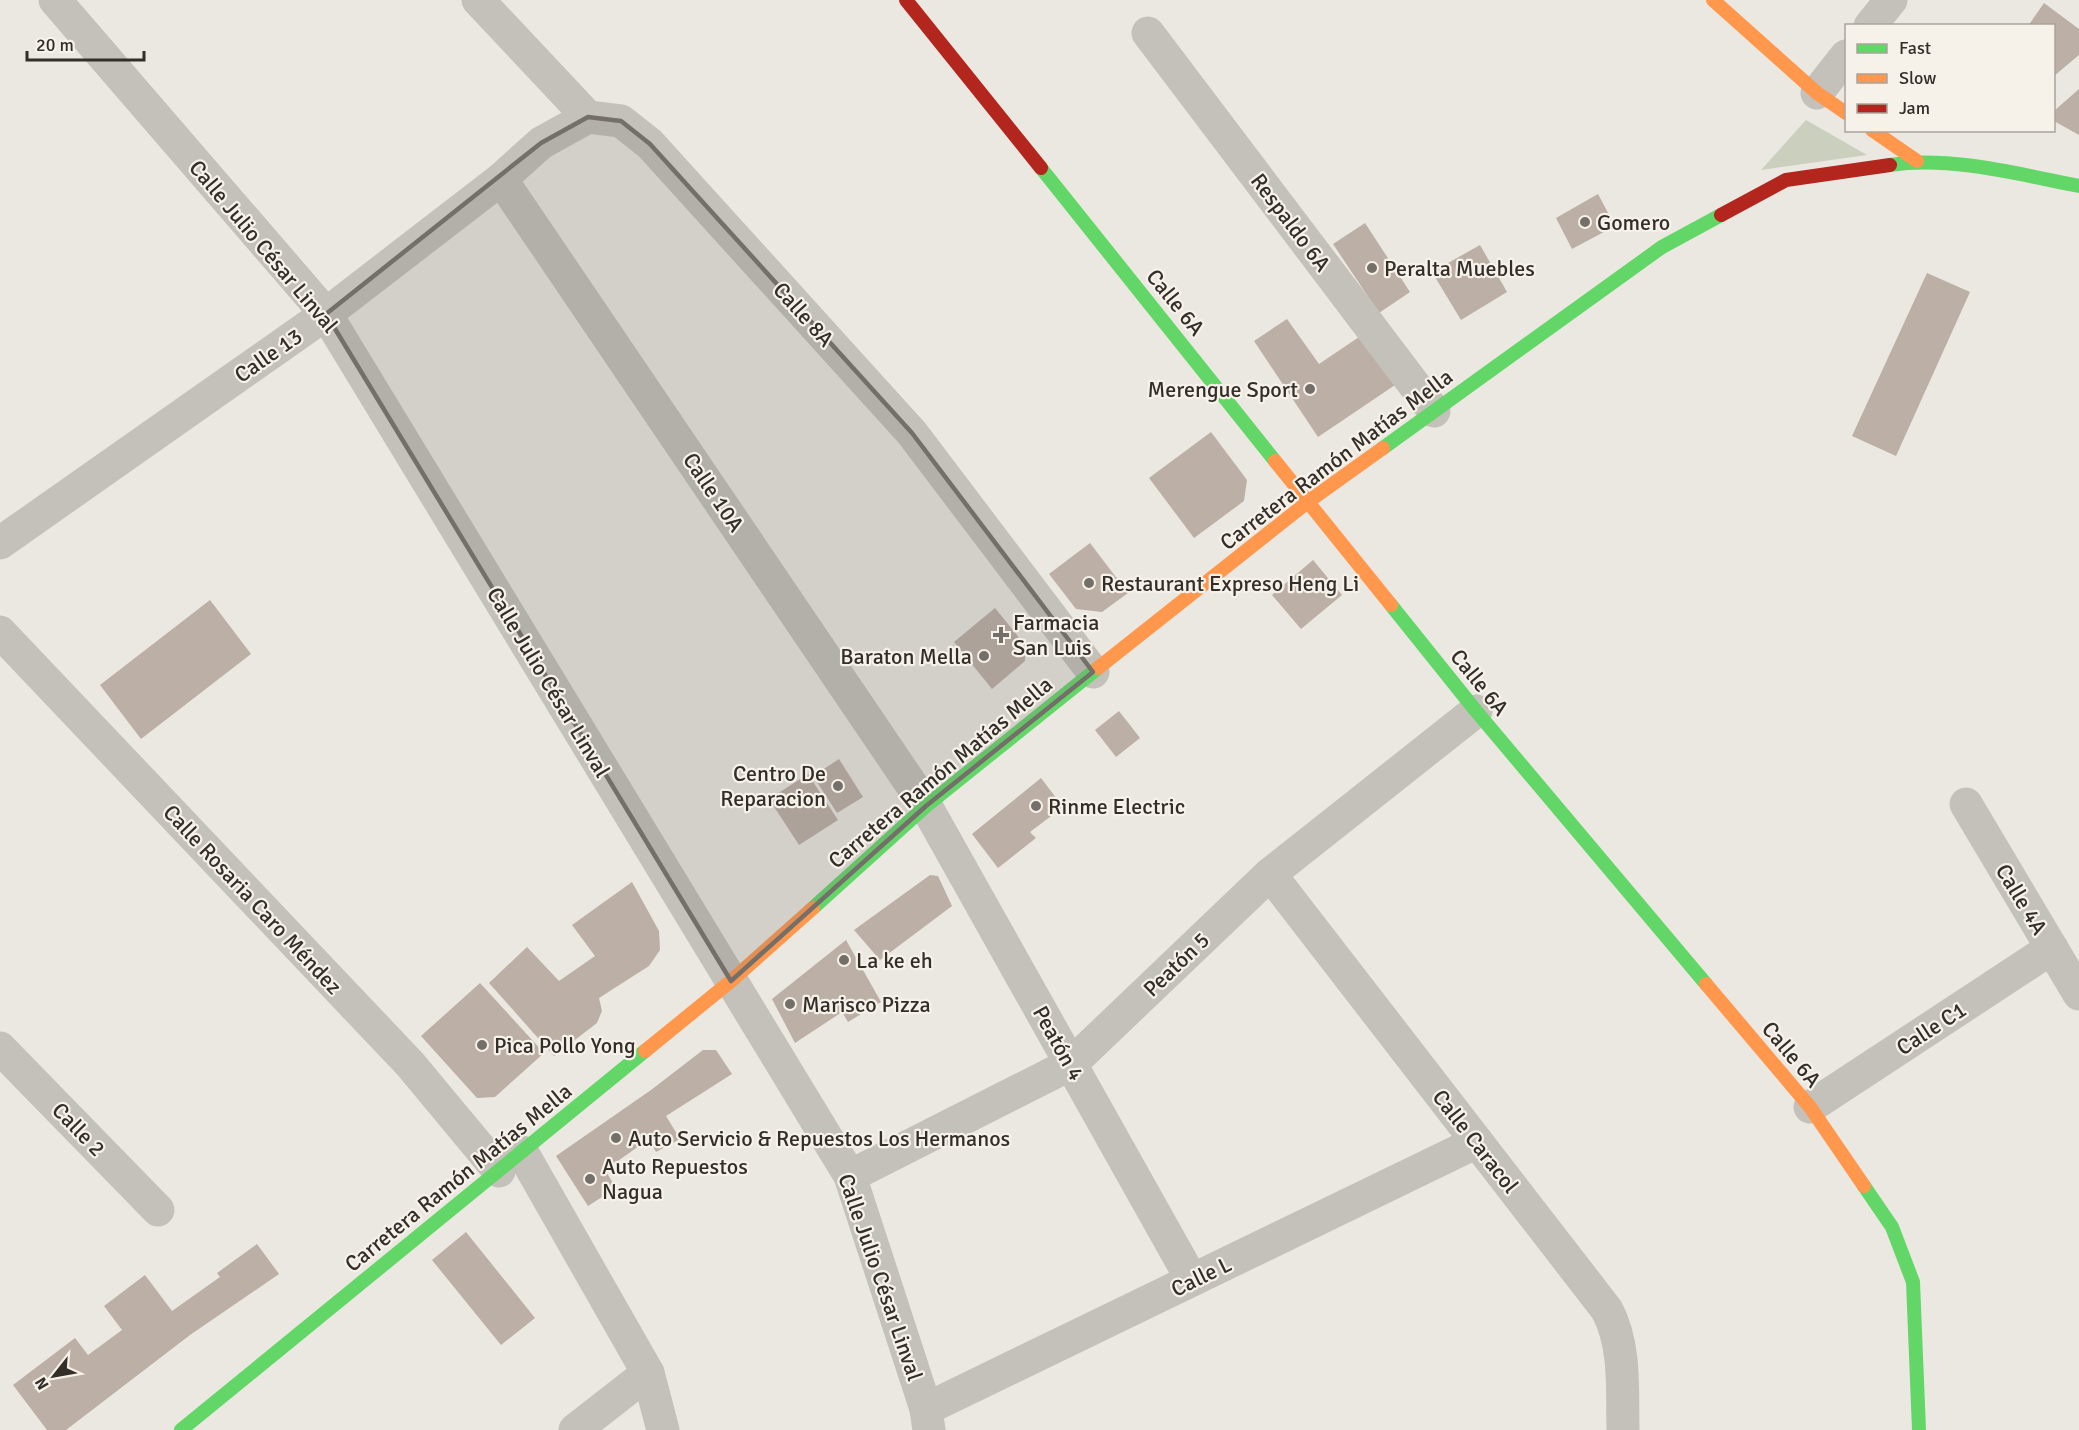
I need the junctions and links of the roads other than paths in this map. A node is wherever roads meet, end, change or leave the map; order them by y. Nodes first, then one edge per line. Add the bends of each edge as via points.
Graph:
1 (54, 0) edge
2 (478, 0) edge
3 (906, 0) edge
4 (1713, 0) edge
5 (1891, 0) edge
6 (1872, 24) edge
7 (1148, 33) dead end
8 (1845, 57) edge
9 (1816, 93) junction
10 (1845, 112) edge
11 (588, 117) junction
12 (1875, 132) edge
13 (1917, 161) junction
14 (501, 178) junction
15 (2079, 186) edge
16 (326, 314) junction
17 (1434, 411) junction
18 (1309, 501) junction
19 (0, 543) edge
20 (0, 632) edge
21 (1093, 672) junction
22 (1476, 711) junction
23 (1966, 804) dead end
24 (926, 806) junction
25 (1270, 874) junction
26 (2052, 948) junction
27 (730, 981) junction
28 (2079, 994) edge
29 (0, 1048) edge
30 (1071, 1064) junction
31 (1810, 1107) junction
32 (1477, 1142) junction
33 (511, 1161) junction
34 (850, 1176) junction
35 (159, 1210) dead end
36 (1192, 1280) junction
37 (648, 1373) junction
38 (927, 1420) edge
39 (181, 1430) edge
40 (575, 1430) edge
41 (663, 1430) edge
42 (1623, 1430) edge
43 (1919, 1430) edge

1 - 16 street, Calle Julio César Linval
2 - 11 street
3 - 18 main road, Calle 6A
4 - 9 main road
5 - 6 street
7 - 17 street, Respaldo 6A
8 - 9 street
9 - 10 main road
11 - 14 street, Calle 13 via 541,143
11 - 21 street, Calle 8A via 621,121 650,144 912,433
12 - 13 main road
13 - 15 main road, Carretera Ramón Matías Mella
13 - 17 main road, Carretera Ramón Matías Mella via 1786,180 1662,247
14 - 16 street, Calle 13
14 - 24 street, Calle 10A
16 - 19 street, Calle 13
16 - 27 street, Calle Julio César Linval
17 - 18 main road, Carretera Ramón Matías Mella
18 - 21 main road, Carretera Ramón Matías Mella
18 - 22 main road, Calle 6A
20 - 33 street, Calle Rosaria Caro Méndez via 410,1064
21 - 24 main road, Carretera Ramón Matías Mella
22 - 25 street, Peatón 5
22 - 31 main road, Calle 6A
23 - 26 street, Calle 4A
24 - 27 main road, Carretera Ramón Matías Mella
24 - 30 street, Peatón 4
25 - 30 street, Peatón 5
25 - 32 street, Calle Caracol
26 - 28 street, Calle 4A
26 - 31 street, Calle C1
27 - 33 main road, Carretera Ramón Matías Mella
27 - 34 street, Calle Julio César Linval
29 - 35 street, Calle 2
30 - 34 street, Peatón 5
30 - 36 street, Peatón 4
31 - 43 main road, Calle 6A via 1892,1227 1913,1282
32 - 36 street, Calle L
32 - 42 street, Calle Caracol via 1607,1310 1617,1329
33 - 37 street, Calle Rosaria Caro Méndez
33 - 39 main road, Carretera Ramón Matías Mella
34 - 38 street, Calle Julio César Linval
36 - 38 street, Calle L
37 - 40 street
37 - 41 street, Calle Rosaria Caro Méndez

